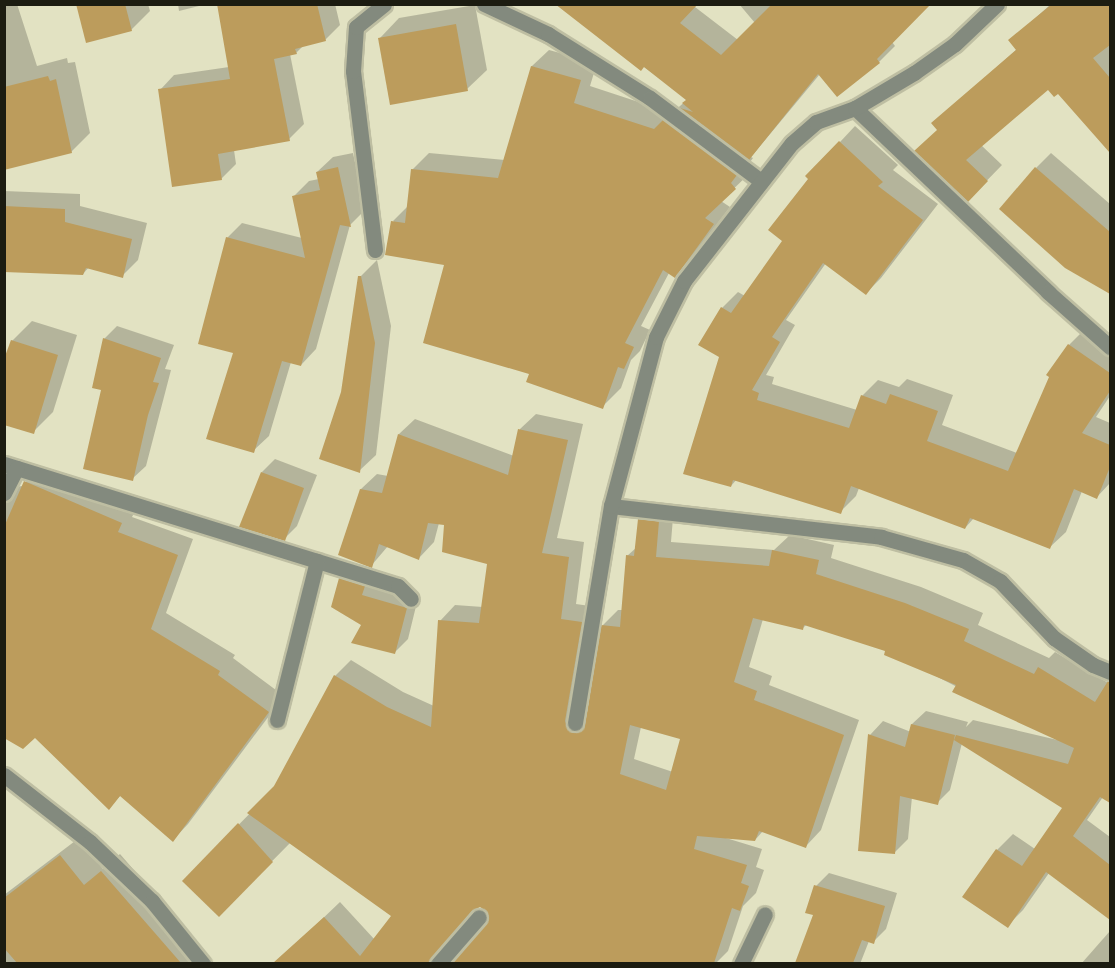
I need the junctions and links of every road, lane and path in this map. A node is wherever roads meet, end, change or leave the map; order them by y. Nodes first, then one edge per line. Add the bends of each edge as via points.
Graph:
1 (384, 4) edge
2 (484, 4) edge
3 (997, 4) edge
4 (855, 108) junction
5 (761, 181) junction
6 (375, 250) dead end
7 (1110, 347) edge
8 (11, 466) edge
9 (4, 493) edge
10 (611, 506) junction
11 (317, 561) junction
12 (411, 599) dead end
13 (1110, 672) edge
14 (277, 720) dead end
15 (575, 723) dead end
16 (4, 775) edge
17 (765, 914) dead end
18 (478, 917) dead end
19 (203, 963) edge
20 (438, 963) edge
21 (741, 963) edge

1 - 6 street via 356,27 353,71
2 - 5 street via 548,34 641,92
3 - 4 street via 955,44
4 - 5 street via 816,122 792,143
4 - 7 street
5 - 10 street via 684,280 656,337
8 - 9 street
8 - 11 street
10 - 13 street via 881,537 963,560 1000,581 1054,638
10 - 15 street
11 - 12 street via 398,586
11 - 14 street
16 - 19 street via 90,842 152,901
17 - 21 street
18 - 20 street

